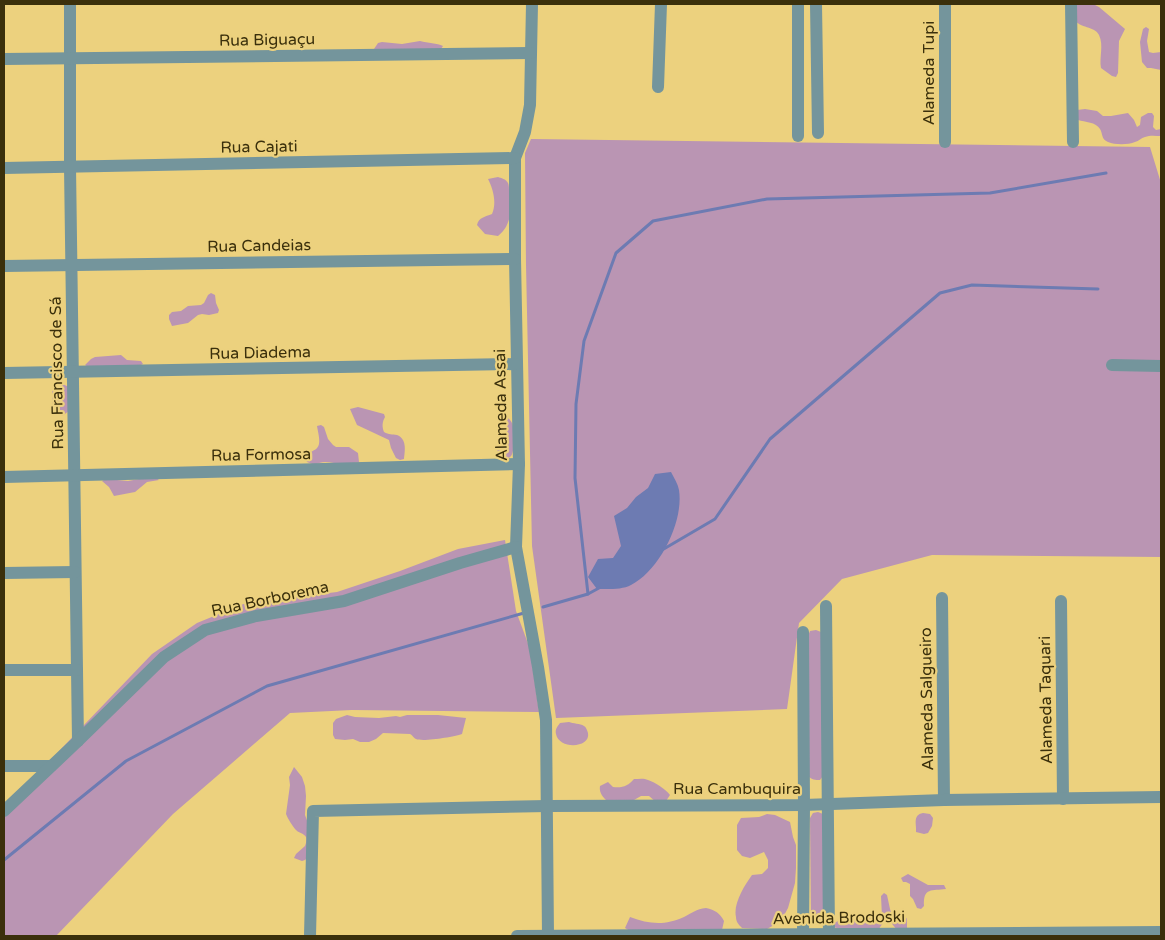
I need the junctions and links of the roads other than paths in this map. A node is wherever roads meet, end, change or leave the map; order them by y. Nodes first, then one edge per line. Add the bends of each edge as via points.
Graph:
1 (70, 4) edge
2 (532, 4) edge
3 (660, 4) edge
4 (798, 4) edge
5 (816, 4) edge
6 (945, 4) edge
7 (1070, 4) edge
8 (531, 53) junction
9 (71, 58) junction
10 (4, 59) edge
11 (658, 87) dead end
12 (818, 134) dead end
13 (798, 136) dead end
14 (945, 142) dead end
15 (1073, 142) dead end
16 (515, 158) junction
17 (4, 168) edge
18 (70, 168) junction
19 (515, 259) junction
20 (72, 265) junction
21 (4, 266) edge
22 (516, 364) junction
23 (1112, 365) dead end
24 (1161, 366) edge
25 (4, 373) edge
26 (74, 373) junction
27 (519, 464) junction
28 (4, 476) edge
29 (74, 476) junction
30 (516, 547) junction
31 (75, 572) junction
32 (4, 573) edge
33 (942, 598) dead end
34 (1061, 601) dead end
35 (826, 606) dead end
36 (803, 632) dead end
37 (4, 670) edge
38 (77, 670) junction
39 (78, 742) junction
40 (4, 766) edge
41 (51, 766) junction
42 (1161, 797) edge
43 (1063, 799) junction
44 (944, 800) junction
45 (828, 804) junction
46 (804, 805) junction
47 (547, 806) junction
48 (4, 811) edge
49 (1161, 932) edge
50 (803, 935) edge
51 (830, 935) edge
52 (310, 936) edge
53 (517, 936) edge
54 (548, 936) edge

1 - 9 street, Rua Francisco de Sá
2 - 8 street, Alameda Assai
3 - 11 street
4 - 13 street
5 - 12 street
6 - 14 street, Alameda Tupi
7 - 15 street
8 - 9 street, Rua Biguaçu
8 - 16 street, Alameda Assai via 530,105 525,132
9 - 10 street, Rua Biguaçu
9 - 18 street, Rua Francisco de Sá
16 - 18 street, Rua Cajati
16 - 19 street, Alameda Assai
17 - 18 street, Rua Cajati
18 - 20 street, Rua Francisco de Sá
19 - 20 street, Rua Candeias
19 - 22 street, Alameda Assai
20 - 21 street, Rua Candeias
20 - 26 street, Rua Francisco de Sá
22 - 26 street, Rua Diadema
22 - 27 street, Alameda Assai
23 - 24 street
25 - 26 street, Rua Diadema
26 - 29 street, Rua Francisco de Sá
27 - 29 street, Rua Formosa
27 - 30 street, Alameda Assai
28 - 29 street, Rua Formosa
29 - 31 street, Rua Francisco de Sá
30 - 39 street, Rua Borborema via 344,601 256,616 205,630 164,658
30 - 47 street, Alameda Assai via 546,720
31 - 32 street
31 - 38 street, Rua Francisco de Sá
33 - 44 street, Alameda Salgueiro
34 - 43 street, Alameda Taquari
35 - 45 street
36 - 46 street
37 - 38 street
38 - 39 street, Rua Francisco de Sá
39 - 41 street, Rua Borborema
40 - 41 street
41 - 48 street, Rua Borborema
42 - 43 street, Rua Cambuquira
43 - 44 street, Rua Cambuquira
44 - 45 street, Rua Cambuquira
45 - 46 street, Rua Cambuquira
45 - 51 street
46 - 47 street, Rua Cambuquira
46 - 50 street
47 - 52 street, Rua Cambuquira via 313,811
47 - 54 street, Alameda Assai
49 - 51 street, Avenida Brodoski
50 - 51 street, Avenida Brodoski
50 - 54 street, Avenida Brodoski
53 - 54 street, Avenida Brodoski

